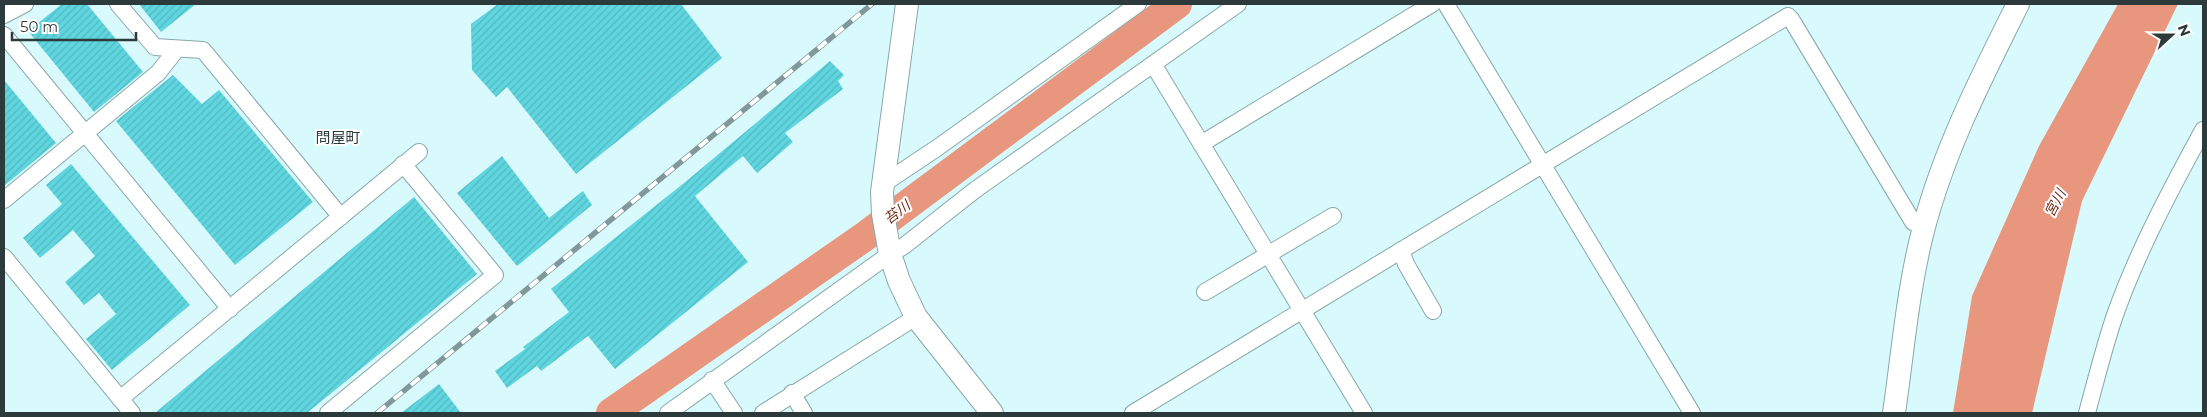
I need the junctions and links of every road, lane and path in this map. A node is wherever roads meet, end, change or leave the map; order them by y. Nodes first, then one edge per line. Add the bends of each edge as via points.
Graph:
1 (25, 4) edge
2 (118, 4) edge
3 (908, 4) edge
4 (1138, 4) edge
5 (1238, 4) edge
6 (1432, 4) edge
7 (1446, 4) edge
8 (2018, 4) edge
9 (4, 15) edge
10 (4, 34) edge
11 (177, 49) junction
12 (1153, 64) junction
13 (2203, 130) edge
14 (84, 133) junction
15 (1201, 144) junction
16 (418, 152) dead end
17 (403, 164) junction
18 (1544, 166) junction
19 (882, 188) junction
20 (4, 200) edge
21 (1332, 216) dead end
22 (341, 217) junction
23 (1924, 226) junction
24 (1401, 250) junction
25 (889, 251) junction
26 (1268, 255) junction
27 (4, 257) edge
28 (1205, 292) dead end
29 (230, 309) junction
30 (1302, 310) junction
31 (1434, 311) dead end
32 (916, 317) junction
33 (712, 380) junction
34 (792, 393) junction
35 (120, 399) junction
36 (132, 413) edge
37 (328, 413) edge
38 (668, 413) edge
39 (734, 413) edge
40 (763, 413) edge
41 (804, 413) edge
42 (992, 413) edge
43 (1133, 413) edge
44 (1364, 413) edge
45 (1692, 413) edge
46 (1894, 413) edge
47 (2087, 413) edge

1 - 9 street
2 - 11 street via 155,48
3 - 19 street
4 - 19 street
5 - 12 street
6 - 15 street
7 - 18 street
8 - 23 street via 1955,136
10 - 14 street
11 - 14 street via 158,73
11 - 22 street via 203,50
12 - 15 street
12 - 25 street via 975,190 904,246
13 - 47 street via 2129,280 2115,315
14 - 20 street
14 - 29 street
15 - 26 street
16 - 17 street
17 - 22 street
17 - 37 street via 495,275
18 - 23 street via 1790,17 1913,222
18 - 24 street
18 - 45 street
19 - 25 street
21 - 26 street
22 - 29 street
23 - 46 street
24 - 30 street
24 - 31 street
25 - 32 street
25 - 33 street
26 - 28 street
26 - 30 street
27 - 35 street
29 - 35 street
30 - 43 street
30 - 44 street
32 - 34 street
32 - 42 street
33 - 38 street
33 - 39 street
34 - 40 street
34 - 41 street
35 - 36 street

